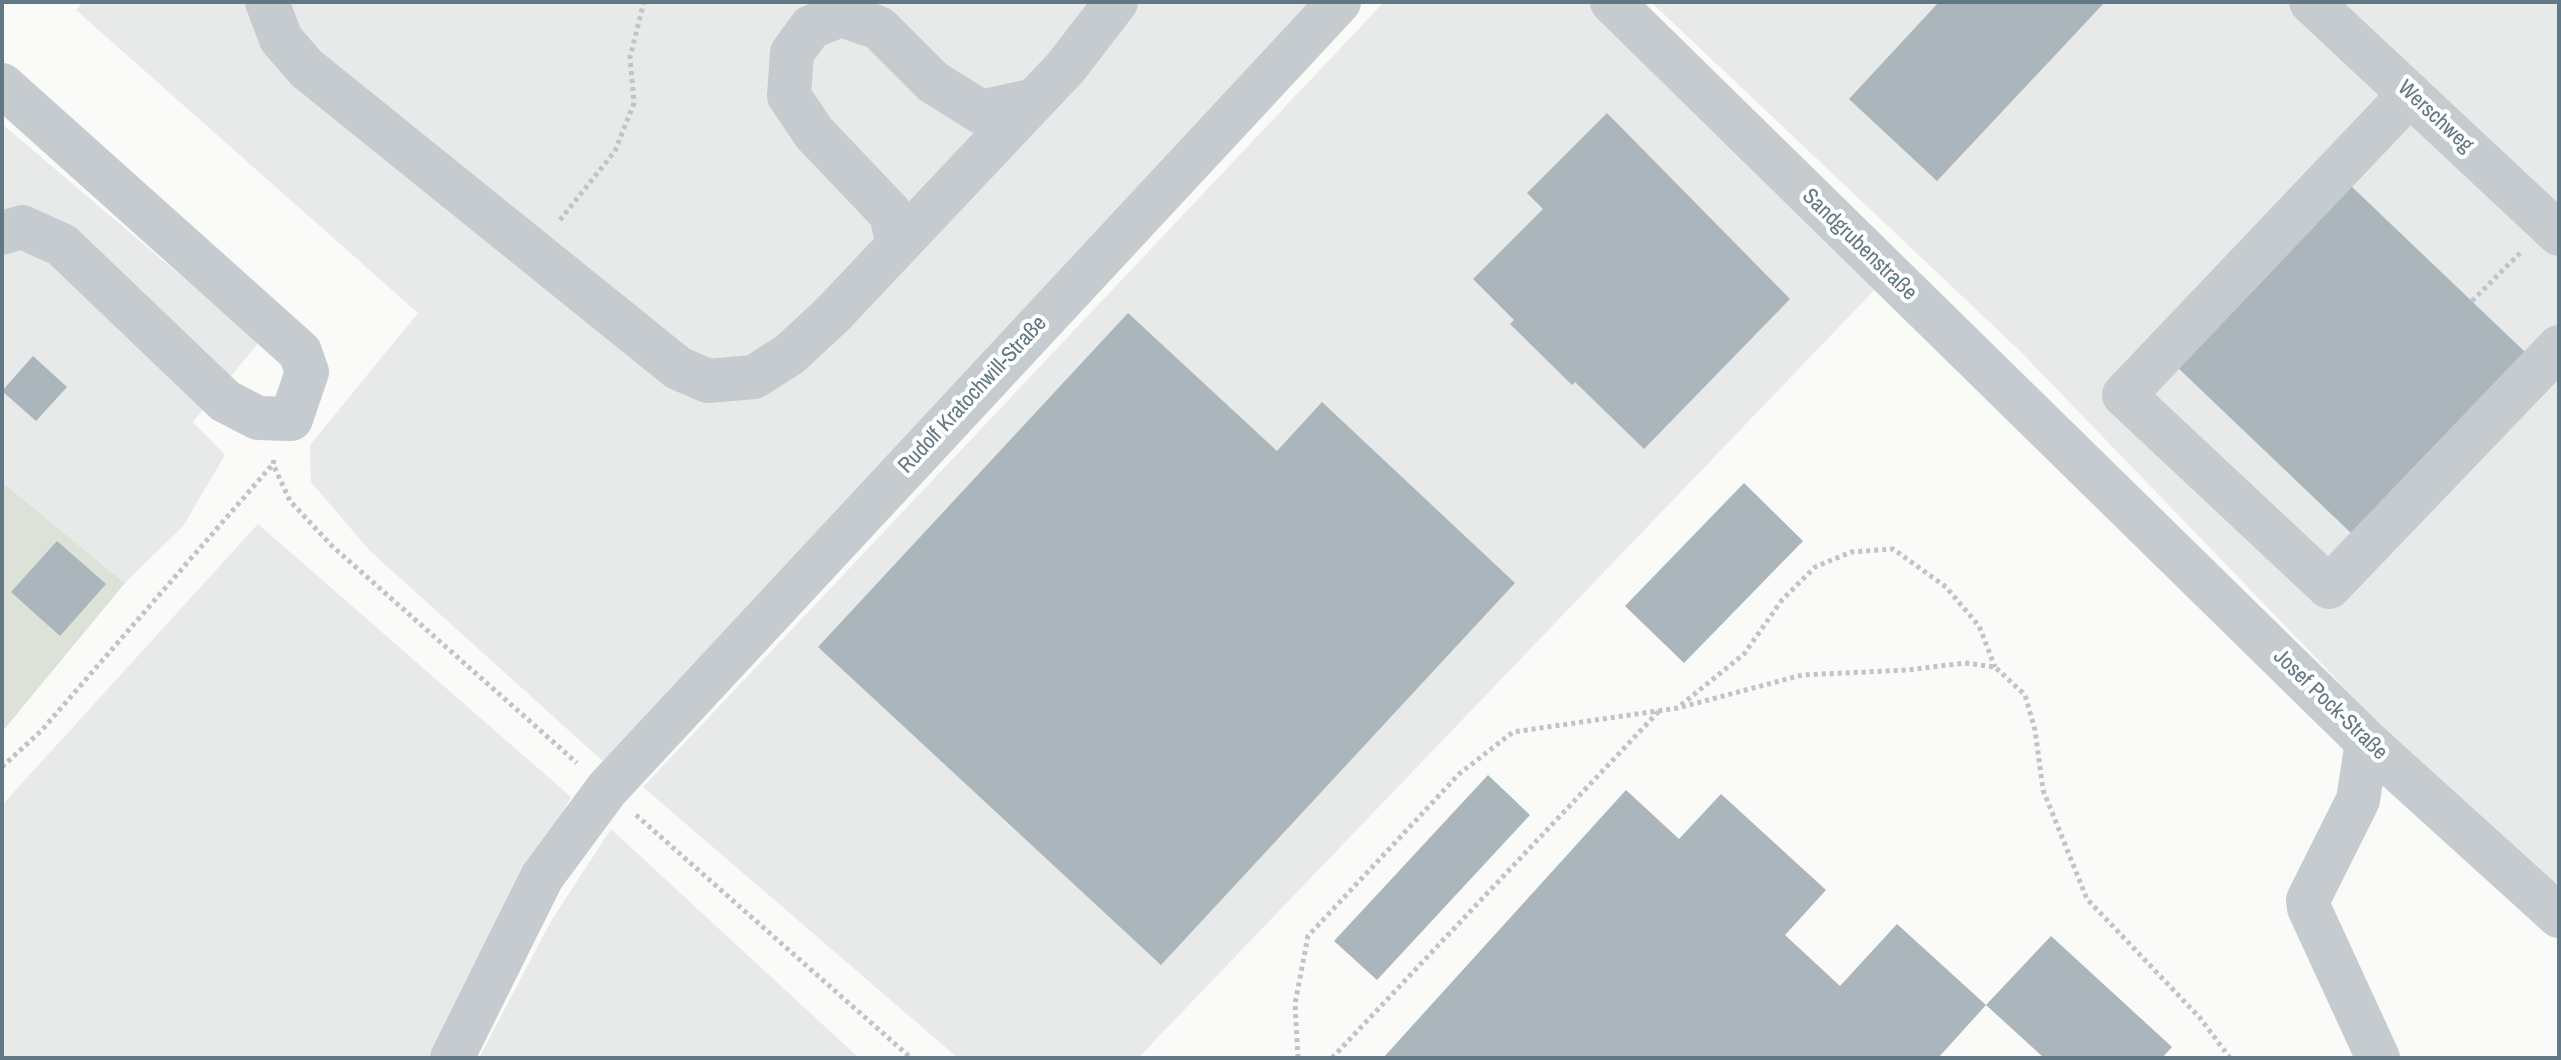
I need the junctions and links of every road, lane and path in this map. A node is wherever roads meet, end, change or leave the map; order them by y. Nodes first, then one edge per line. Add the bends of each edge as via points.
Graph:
1 (267, 2) edge
2 (644, 2) edge
3 (1116, 2) edge
4 (1339, 2) edge
5 (1612, 2) edge
6 (2311, 2) edge
7 (2, 85) edge
8 (2410, 94) junction
9 (1035, 100) junction
10 (2554, 229) edge
11 (2, 233) edge
12 (898, 245) junction
13 (533, 251) junction
14 (2472, 301) dead end
15 (2557, 349) edge
16 (291, 419) junction
17 (273, 464) junction
18 (2107, 488) joint
19 (1995, 667) junction
20 (1678, 708) junction
21 (1660, 710) junction
22 (2367, 742) junction
23 (2, 767) edge
24 (607, 789) junction
25 (2559, 916) edge
26 (452, 1058) edge
27 (911, 1058) edge
28 (1298, 1058) edge
29 (1332, 1058) edge
30 (2230, 1058) edge
31 (2378, 1058) edge

1 - 13 street via 281,39 306,68
2 - 13 path via 630,57 634,103 615,151
3 - 9 street
4 - 24 street, Rudolf Kratochwill-Straße
5 - 18 street, Sandgrubenstraße
6 - 8 street, Werschweg
7 - 16 street via 300,352 307,372
8 - 10 street, Werschweg
8 - 15 street via 2124,395 2329,587
9 - 12 street
9 - 12 street via 981,112 933,82 879,28 841,15 811,27 792,53 789,96 814,133 891,214
10 - 14 path
11 - 16 street via 22,227 62,245 225,401 258,418
12 - 13 street via 790,354 754,377 708,381 678,368
16 - 17 path
17 - 23 path via 41,731
17 - 24 path via 290,501 332,546
18 - 22 street, Josef Pock-Straße
19 - 20 path via 1965,663 1802,675
19 - 20 path via 1979,626 1946,587 1893,549 1851,552 1815,567 1782,600 1744,654
19 - 30 path via 2025,695 2043,790 2087,899 2200,1018
20 - 21 path
21 - 28 path via 1513,732 1459,774 1308,936 1295,1004
21 - 29 path
22 - 25 street, Josef Pock-Straße
22 - 31 street via 2358,800 2311,891 2309,908
24 - 26 street, Rudolf Kratochwill-Straße via 542,877
24 - 27 path

